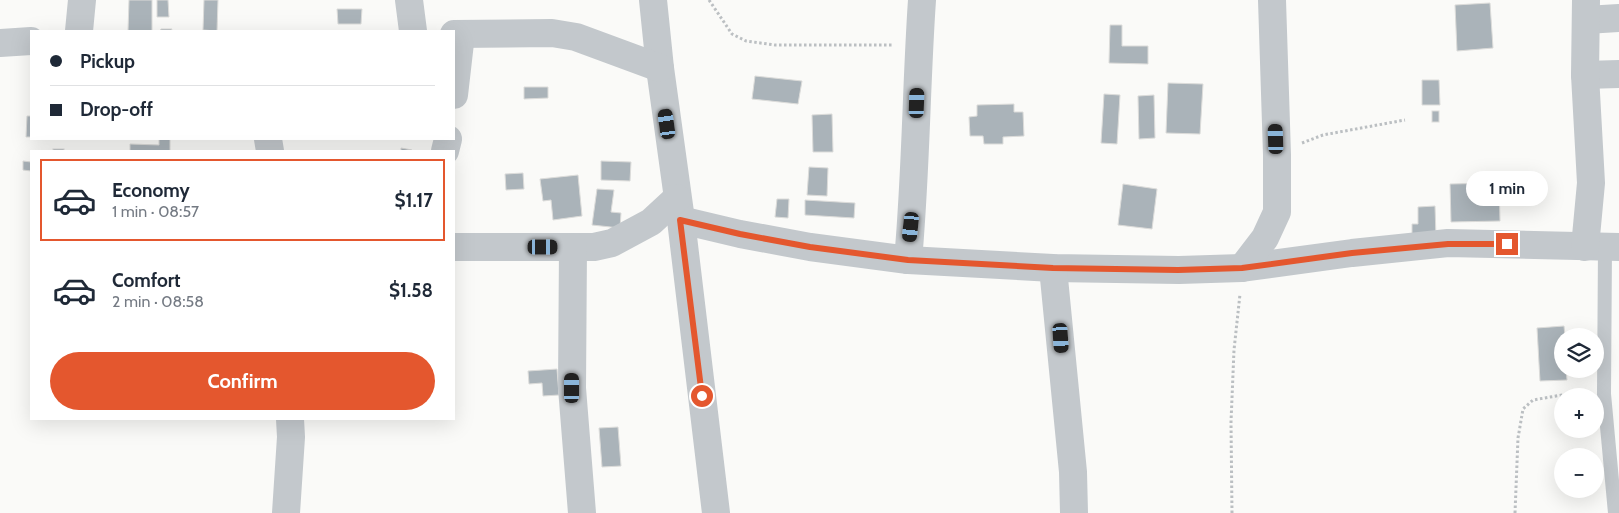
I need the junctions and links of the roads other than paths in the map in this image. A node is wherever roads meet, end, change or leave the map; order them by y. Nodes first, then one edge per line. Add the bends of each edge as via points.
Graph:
1 (82, 0) edge
2 (409, 0) edge
3 (653, 0) edge
4 (922, 0) edge
5 (1272, 0) edge
6 (1586, 10) edge
7 (1619, 18) edge
8 (79, 30) edge
9 (413, 30) edge
10 (458, 34) edge
11 (30, 41) edge
12 (0, 43) edge
13 (660, 68) junction
14 (1619, 74) edge
15 (1585, 75) junction
16 (455, 80) edge
17 (679, 209) junction
18 (455, 247) edge
19 (573, 247) junction
20 (1603, 247) edge
21 (908, 260) junction
22 (1053, 268) junction
23 (1242, 268) junction
24 (290, 420) edge
25 (286, 513) edge
26 (582, 513) edge
27 (716, 513) edge
28 (1074, 513) edge
29 (1615, 513) edge

1 - 8 street
2 - 9 street
3 - 13 street
4 - 21 street
5 - 23 street via 1277,212 1265,238
6 - 7 street
6 - 15 street
10 - 13 street via 552,33 576,37
10 - 16 street
11 - 12 street
13 - 17 street
14 - 15 street
15 - 20 street via 1591,183
17 - 19 street via 612,243
17 - 21 street via 740,234
17 - 27 street
18 - 19 street
19 - 26 street via 572,388
20 - 23 street via 1448,244
20 - 29 lane via 1604,394
21 - 22 street
22 - 23 street
22 - 28 street via 1073,472
24 - 25 street

